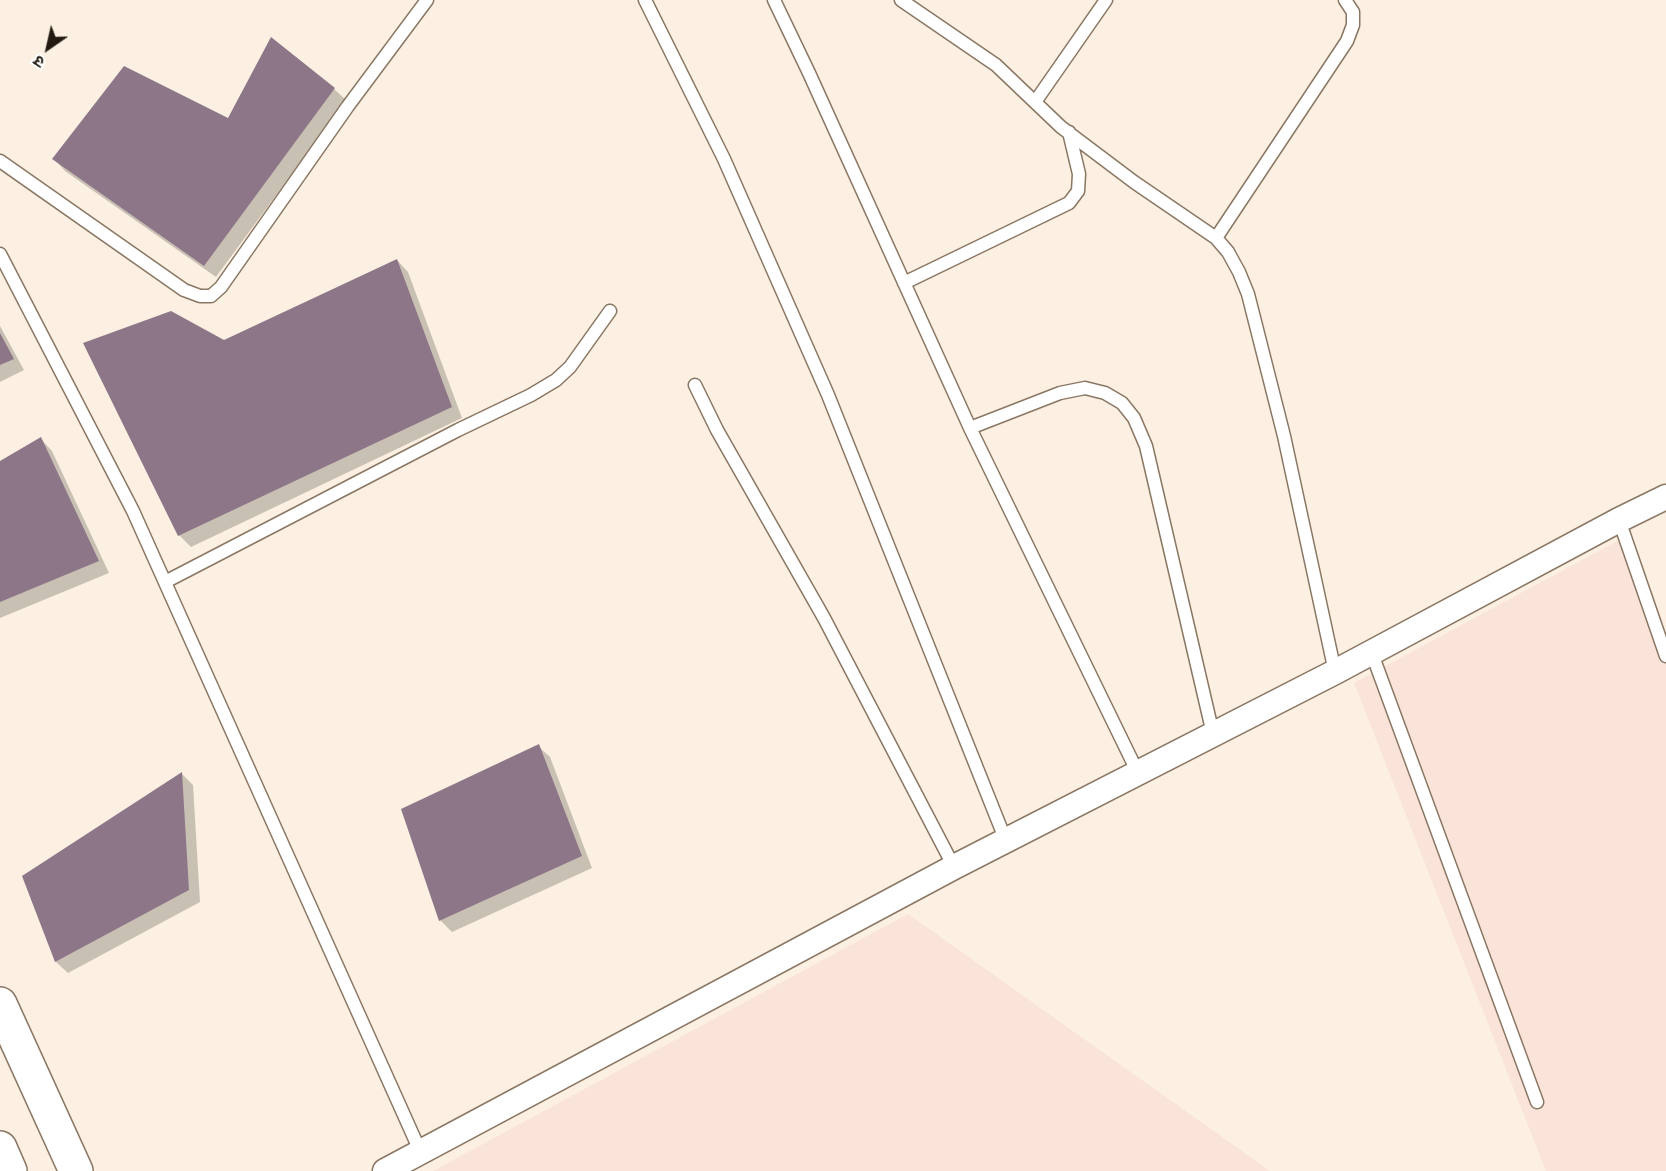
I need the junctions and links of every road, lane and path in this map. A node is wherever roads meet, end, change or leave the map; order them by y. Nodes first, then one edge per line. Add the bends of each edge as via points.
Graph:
1 (427, 0) edge
2 (645, 0) edge
3 (774, 0) edge
4 (901, 0) edge
5 (1106, 0) edge
6 (1345, 0) edge
7 (1035, 102) junction
8 (1069, 132) junction
9 (0, 161) edge
10 (1216, 238) junction
11 (0, 254) edge
12 (904, 284) junction
13 (610, 311) dead end
14 (695, 385) dead end
15 (969, 428) junction
16 (1662, 504) edge
17 (1619, 520) junction
18 (165, 582) junction
19 (1371, 651) junction
20 (1666, 656) edge
21 (1335, 672) junction
22 (1213, 734) junction
23 (1138, 773) junction
24 (1006, 841) junction
25 (954, 867) junction
26 (0, 1004) edge
27 (1537, 1101) dead end
28 (0, 1148) edge
29 (421, 1153) junction
30 (10, 1171) edge
31 (76, 1171) edge
32 (385, 1171) edge

1 - 9 lane via 211,296 184,290
2 - 24 lane via 724,159 828,394
3 - 12 lane
4 - 7 lane via 996,65
5 - 7 lane
6 - 10 lane via 1353,12 1347,41
7 - 8 lane
8 - 10 lane
8 - 12 lane via 1079,174 1078,191 1069,203
10 - 21 lane via 1228,252 1248,294 1284,436
11 - 18 lane via 133,511
12 - 15 lane
13 - 18 lane via 570,367 556,380
14 - 25 lane via 824,618
15 - 22 lane via 1060,393 1085,388 1122,403 1134,418 1146,446
15 - 23 lane
16 - 17 street
17 - 19 street
17 - 20 lane
18 - 29 lane
19 - 21 street
19 - 27 lane
21 - 22 street
22 - 23 street
23 - 24 street
24 - 25 street
25 - 29 street
26 - 31 main road
28 - 30 main road
29 - 32 street

